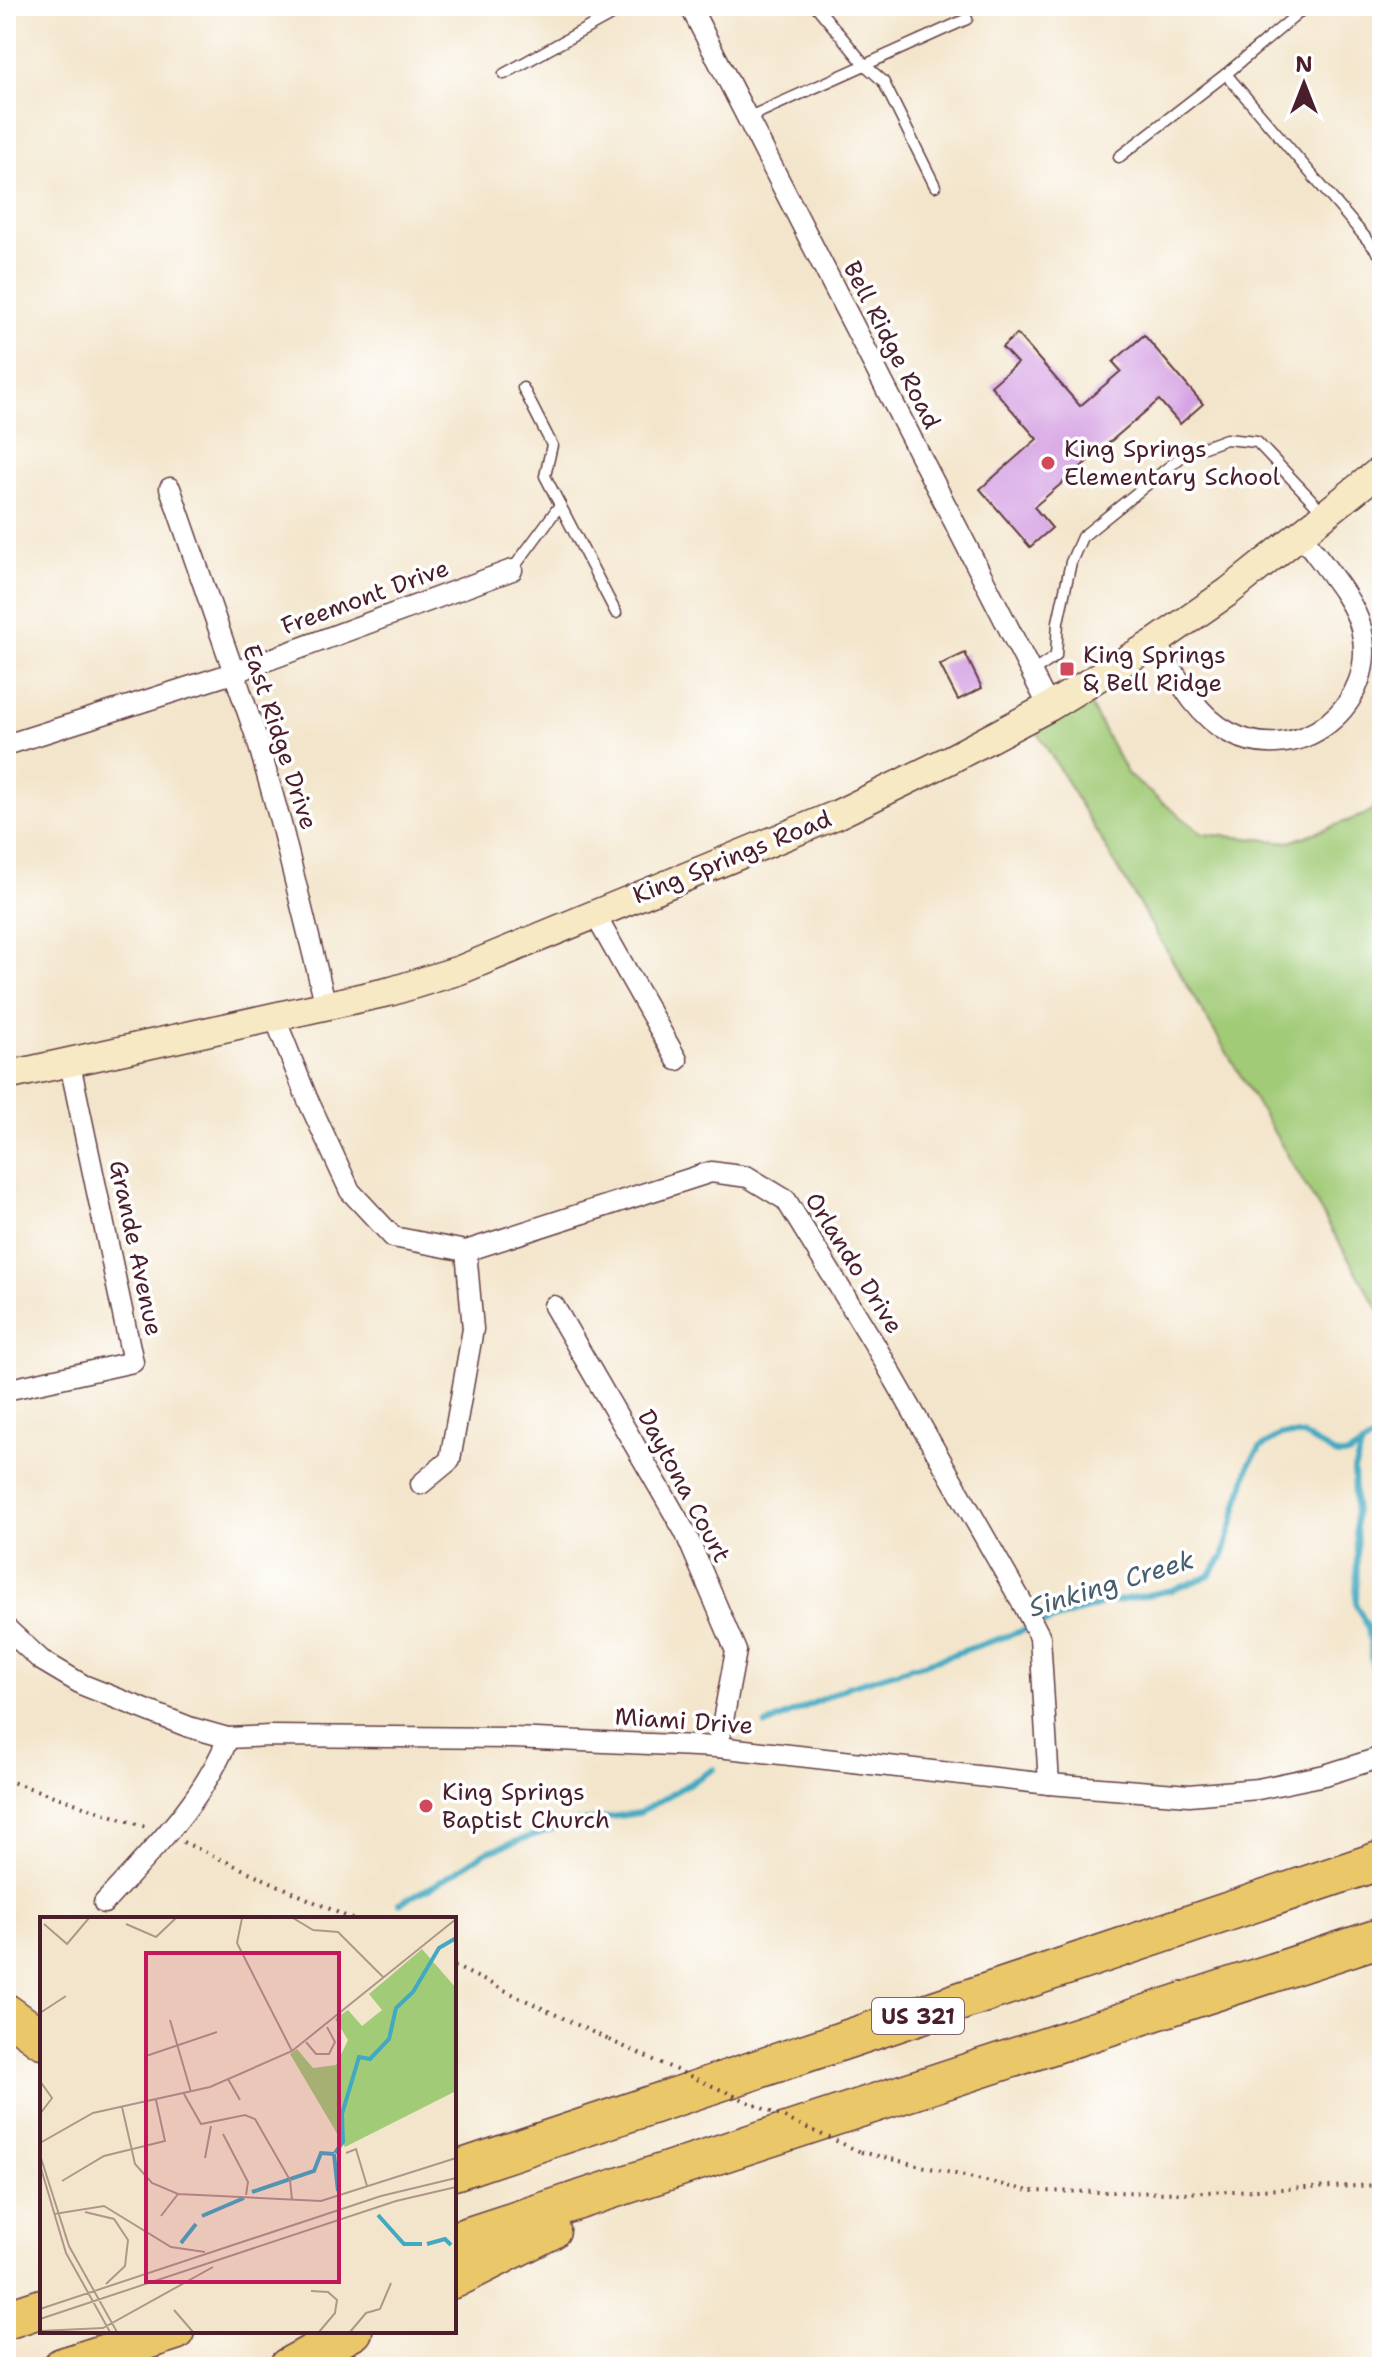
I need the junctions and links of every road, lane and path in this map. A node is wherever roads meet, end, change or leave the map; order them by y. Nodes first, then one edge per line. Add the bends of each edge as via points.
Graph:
1 (627, 6) edge
2 (690, 6) edge
3 (816, 6) edge
4 (1307, 6) edge
5 (967, 19) dead end
6 (865, 65) junction
7 (504, 74) dead end
8 (1226, 74) junction
9 (747, 118) junction
10 (1119, 157) dead end
11 (935, 186) dead end
12 (1382, 257) edge
13 (523, 388) dead end
14 (1382, 469) edge
15 (170, 488) dead end
16 (560, 505) junction
17 (1326, 515) junction
18 (1302, 535) junction
19 (512, 570) joint
20 (616, 613) dead end
21 (1156, 642) junction
22 (233, 673) junction
23 (1031, 673) junction
24 (1049, 707) junction
25 (6, 745) edge
26 (594, 913) junction
27 (326, 1006) junction
28 (275, 1018) junction
29 (677, 1060) dead end
30 (70, 1064) junction
31 (6, 1076) edge
32 (466, 1251) junction
33 (554, 1306) dead end
34 (6, 1390) edge
35 (421, 1484) dead end
36 (6, 1628) edge
37 (228, 1738) junction
38 (718, 1747) junction
39 (1382, 1757) edge
40 (1049, 1784) junction
41 (1382, 1860) edge
42 (104, 1903) dead end
43 (1382, 1937) edge
44 (456, 1967) edge
45 (6, 2013) edge
46 (40, 2038) edge
47 (620, 2116) junction
48 (456, 2153) edge
49 (456, 2170) edge
50 (655, 2177) junction
51 (1382, 2185) edge
52 (456, 2240) edge
53 (456, 2278) edge
54 (40, 2309) edge
55 (6, 2320) edge
56 (169, 2333) edge
57 (349, 2333) edge
58 (62, 2367) edge
59 (288, 2367) edge

1 - 7 lane
2 - 9 street, Bell Ridge Road
3 - 6 lane
4 - 8 lane
5 - 6 lane
6 - 9 lane
6 - 11 lane via 883,81
8 - 10 lane
8 - 12 lane
9 - 23 street, Bell Ridge Road
13 - 16 lane via 552,445 545,476
14 - 17 street, King Springs Road
15 - 22 street, East Ridge Drive
16 - 19 lane
16 - 20 lane
17 - 18 street, King Springs Road
17 - 23 lane via 1257,442 1226,439 1185,454 1082,537 1071,562 1056,656
18 - 21 street, King Springs Road
18 - 21 street via 1353,608 1365,647 1349,703 1335,720 1318,732 1271,744 1227,732 1185,689
19 - 22 street, Freemont Drive
21 - 24 street, King Springs Road
22 - 25 street, Freemont Drive
22 - 27 street, East Ridge Drive via 269,781
23 - 24 street, Bell Ridge Road
24 - 26 street, King Springs Road via 836,815
26 - 27 street, King Springs Road via 460,970
26 - 29 street
27 - 28 street, King Springs Road
28 - 30 street, King Springs Road
28 - 32 street, Orlando Drive via 350,1191 393,1237
30 - 31 street, King Springs Road
30 - 34 street, Grande Avenue via 133,1362
32 - 35 street via 473,1329 450,1460
32 - 40 street, Orlando Drive via 711,1172 748,1177 786,1200 875,1345 1040,1637
33 - 38 street, Daytona Court via 685,1532 736,1651
36 - 37 street, Miami Drive via 41,1660 83,1685
37 - 38 street, Miami Drive via 513,1738
37 - 42 street via 205,1784
38 - 40 street, Miami Drive
39 - 40 street, Miami Drive via 1258,1789 1189,1795
41 - 47 highway, US 321
43 - 50 highway
44 - 51 path, bridge via 861,2152 1029,2191 1182,2193
45 - 46 highway
47 - 48 highway
47 - 49 highway, US 321
50 - 52 highway
50 - 53 highway
54 - 55 highway
56 - 58 highway
57 - 59 highway

